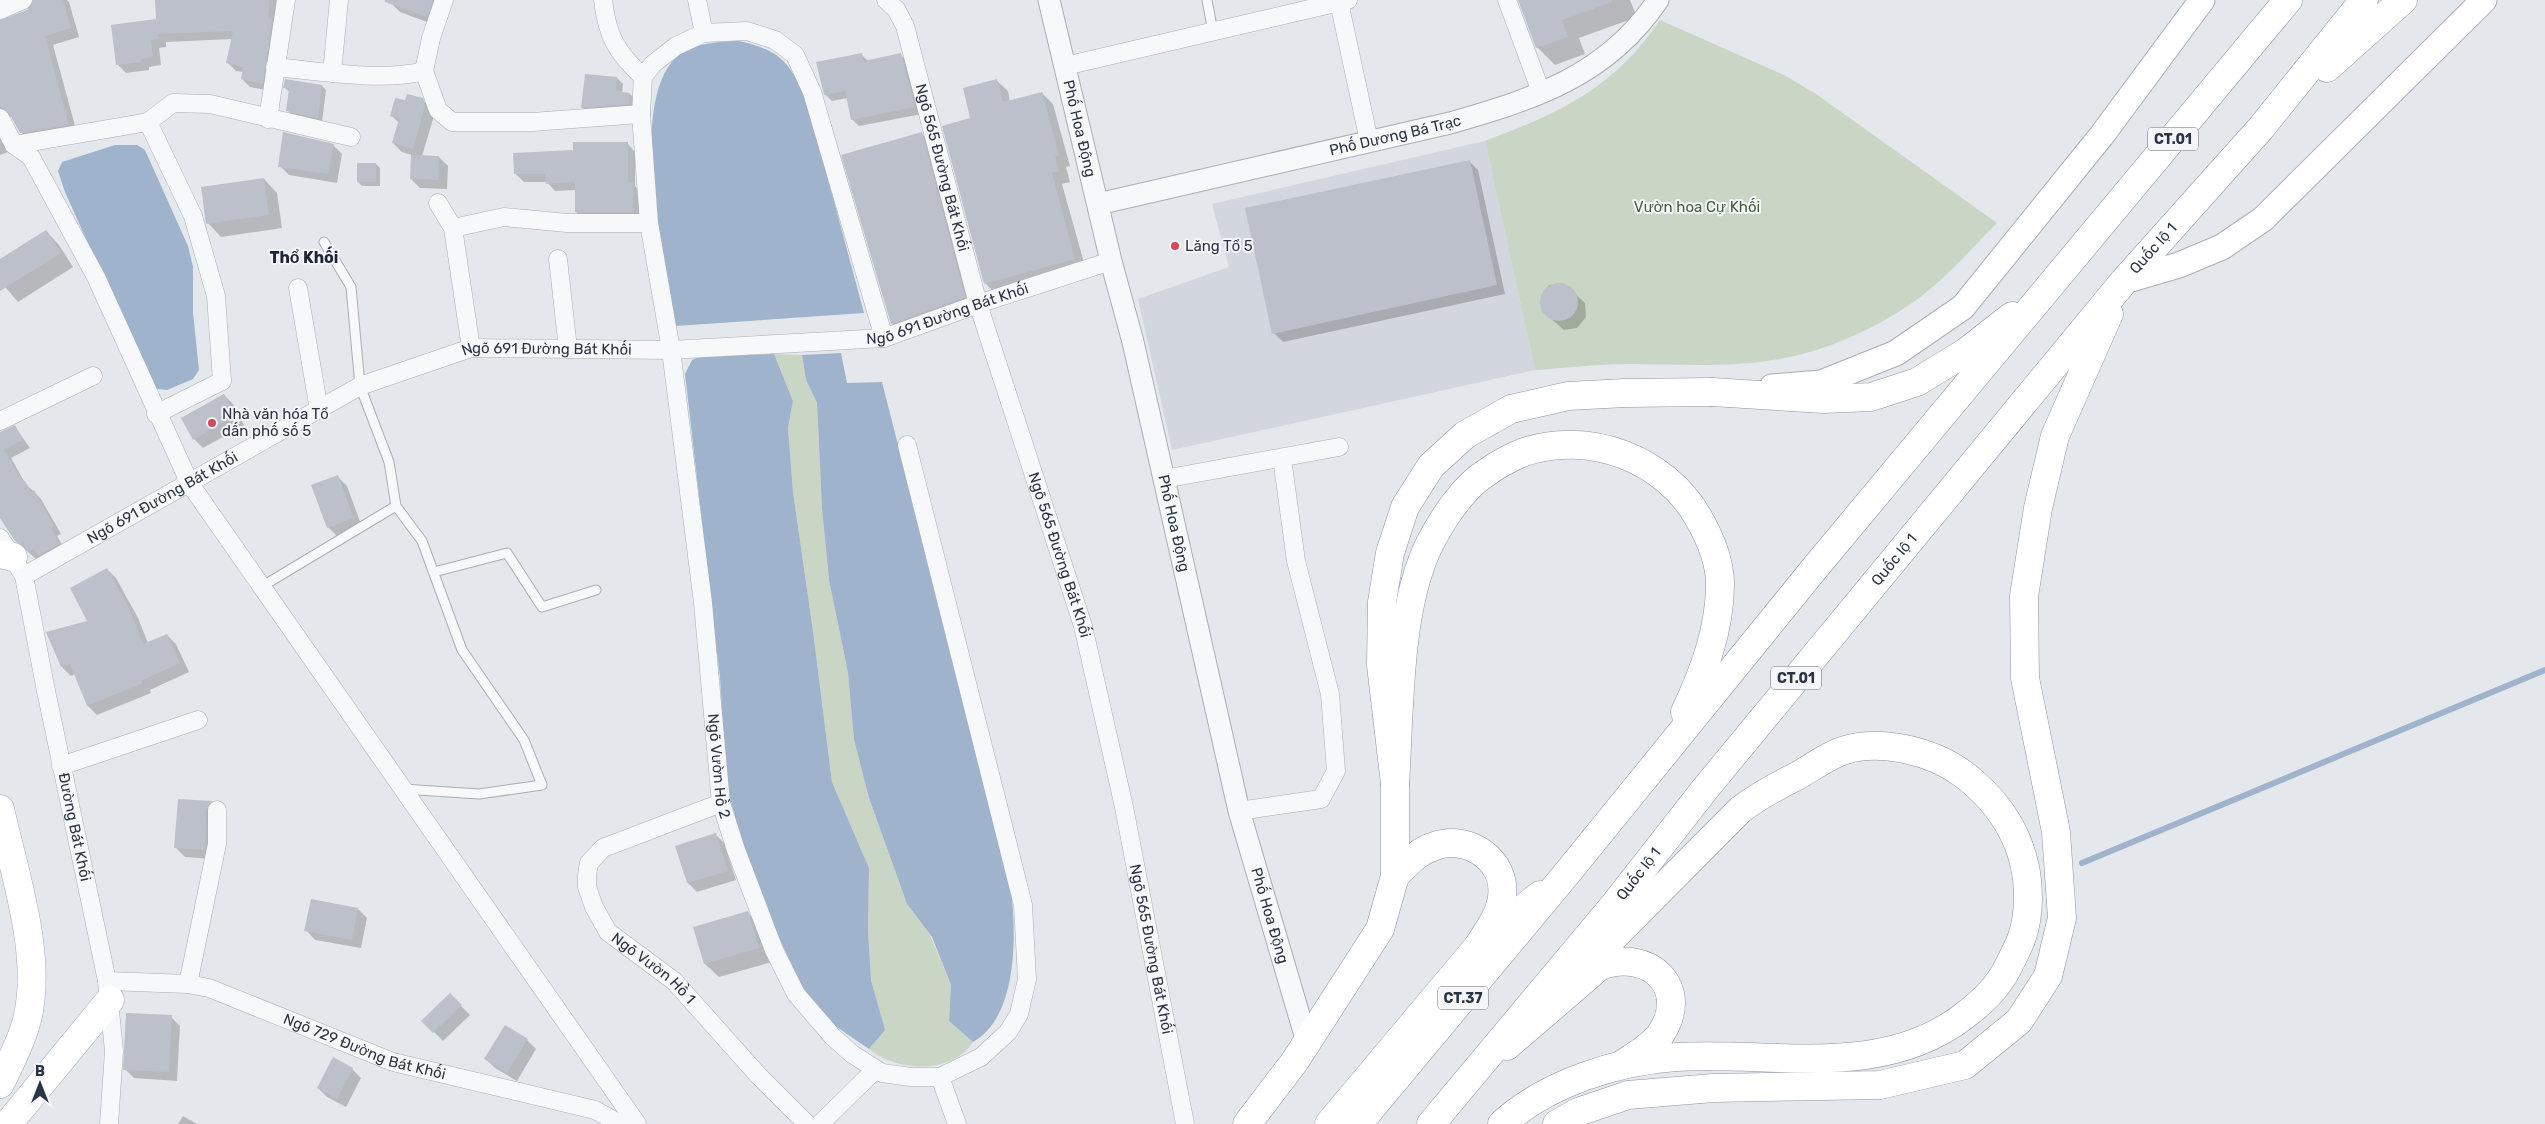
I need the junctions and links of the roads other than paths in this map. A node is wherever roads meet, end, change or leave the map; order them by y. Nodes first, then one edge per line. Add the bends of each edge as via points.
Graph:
1 (23, 0) edge
2 (286, 0) edge
3 (340, 0) edge
4 (444, 0) edge
5 (603, 0) edge
6 (697, 0) edge
7 (886, 0) edge
8 (1049, 0) edge
9 (1207, 0) edge
10 (1508, 0) edge
11 (1658, 0) edge
12 (2202, 0) edge
13 (2288, 0) edge
14 (2364, 0) edge
15 (2403, 0) edge
16 (2484, 0) edge
17 (1343, 1) edge
18 (1294, 6) edge
19 (0, 10) edge
20 (1213, 32) junction
21 (704, 33) junction
22 (1065, 66) junction
23 (275, 67) junction
24 (424, 71) junction
25 (332, 73) junction
26 (643, 77) junction
27 (1541, 92) junction
28 (641, 114) junction
29 (0, 118) edge
30 (268, 118) junction
31 (148, 122) junction
32 (2261, 128) junction
33 (351, 137) dead end
34 (1369, 141) junction
35 (14, 146) junction
36 (438, 203) dead end
37 (1098, 204) junction
38 (649, 223) junction
39 (453, 228) junction
40 (324, 242) dead end
41 (558, 259) dead end
42 (1111, 261) junction
43 (2058, 279) junction
44 (2124, 281) junction
45 (298, 288) dead end
46 (978, 304) junction
47 (884, 338) junction
48 (471, 348) junction
49 (568, 350) junction
50 (670, 350) junction
51 (93, 376) dead end
52 (360, 386) junction
53 (1712, 392) junction
54 (319, 410) junction
55 (156, 414) junction
56 (0, 421) edge
57 (907, 445) dead end
58 (1338, 447) dead end
59 (1282, 458) junction
60 (1164, 479) junction
61 (190, 484) junction
62 (396, 506) junction
63 (9, 556) edge
64 (434, 572) junction
65 (261, 587) junction
66 (596, 590) dead end
67 (198, 720) dead end
68 (1667, 751) junction
69 (61, 766) junction
70 (1395, 784) junction
71 (403, 789) junction
72 (721, 803) junction
73 (0, 809) edge
74 (217, 810) dead end
75 (1239, 811) junction
76 (1568, 872) junction
77 (1395, 876) junction
78 (1479, 945) junction
79 (188, 984) junction
80 (109, 991) junction
81 (1307, 1042) junction
82 (1620, 1065) junction
83 (875, 1070) junction
84 (1471, 1076) junction
85 (940, 1077) junction
86 (0, 1084) edge
87 (8, 1124) edge
88 (109, 1124) edge
89 (620, 1124) edge
90 (637, 1124) edge
91 (807, 1124) edge
92 (820, 1124) edge
93 (957, 1124) edge
94 (1184, 1124) edge
95 (1247, 1124) edge
96 (1329, 1124) edge
97 (1358, 1124) edge
98 (1431, 1124) edge
99 (1502, 1124) edge
100 (1557, 1124) edge

1 - 19 street
2 - 23 street
3 - 25 street
4 - 24 street via 430,38
5 - 26 street via 606,24 614,43 622,58
6 - 21 street
7 - 46 street, Ngõ 565 Đường Bát Khối via 896,9 905,26
8 - 22 street, Phố Hoa Động
9 - 20 lane
10 - 27 street
11 - 27 street, Phố Dương Bá Trạc via 1636,31 1609,56 1592,68
12 - 53 main road via 2102,135 1963,307 1896,353 1821,383
13 - 43 main road, CT.01
14 - 32 main road, Quốc lộ 1 / CT.01
15 - 32 main road
16 - 44 main road via 2263,218 2222,248
17 - 18 street
17 - 34 street
18 - 20 street
20 - 22 street
21 - 26 street via 676,46 653,64
21 - 47 street via 747,31 776,40 795,55 812,92
22 - 37 street, Phố Hoa Động
23 - 25 street
23 - 30 street
24 - 25 street via 411,75
24 - 28 street via 438,110 452,122 532,122
26 - 28 street, Ngõ Vườn Hồ 2
27 - 34 street, Phố Dương Bá Trạc via 1479,115
28 - 38 street, Ngõ Vườn Hồ 2
29 - 35 street
30 - 31 street via 210,104 173,103
30 - 33 street
31 - 35 street
31 - 55 street via 194,216 216,296 222,381
32 - 44 main road, Quốc lộ 1 / CT.01
34 - 37 street, Phố Dương Bá Trạc
35 - 55 street via 31,157 96,277
36 - 39 street
37 - 42 street, Phố Hoa Động
38 - 39 street via 504,218
38 - 50 street, Ngõ Vườn Hồ 2
39 - 48 street
40 - 52 lane via 351,286
41 - 49 street
42 - 46 street, Ngõ 691 Đường Bát Khối
42 - 60 street, Phố Hoa Động
43 - 53 main road via 1966,352 1908,385 1871,397 1824,399
43 - 68 main road, CT.01 via 1814,569
44 - 84 main road, Quốc lộ 1 / CT.01
44 - 100 main road via 2055,436 2038,508 2024,596 2026,678 2056,832 2062,918 2048,976 2019,1021 1965,1065 1880,1086 1714,1088 1628,1095 1578,1112
45 - 54 street
46 - 47 street, Ngõ 691 Đường Bát Khối
46 - 94 street, Ngõ 565 Đường Bát Khối via 1083,626 1124,807
47 - 50 street, Ngõ 691 Đường Bát Khối
48 - 49 street, Ngõ 691 Đường Bát Khối
48 - 52 street, Ngõ 691 Đường Bát Khối
49 - 50 street, Ngõ 691 Đường Bát Khối
50 - 72 street, Ngõ Vườn Hồ 2 via 708,650
51 - 56 street
52 - 54 street, Ngõ 691 Đường Bát Khối
52 - 62 lane via 389,462
53 - 70 main road via 1568,396 1511,409 1465,435 1431,466 1405,507 1390,554 1382,602 1381,665
54 - 61 street, Ngõ 691 Đường Bát Khối
55 - 61 street
57 - 85 street, Ngõ Vườn Hồ 2 via 1021,896 1027,954 1025,997 1008,1032 981,1057
58 - 59 street
59 - 60 street
59 - 75 street via 1296,561 1330,694 1336,771 1322,799
60 - 75 street, Phố Hoa Động
61 - 63 street, Ngõ 691 Đường Bát Khối
61 - 65 street
62 - 64 lane via 422,541
62 - 65 lane
63 - 69 street, Đường Bát Khối
64 - 66 lane via 507,554 542,607
64 - 71 lane via 462,650 524,740 542,786 479,794
65 - 71 street
67 - 69 street
68 - 70 main road via 1700,680 1716,629 1720,582 1711,538 1688,499 1655,469 1614,450 1569,444 1524,452 1484,473 1453,506 1430,544 1414,586 1403,652
68 - 76 main road, CT.01
69 - 80 street, Đường Bát Khối
70 - 77 main road
71 - 90 street
72 - 83 street, Ngõ Vườn Hồ 2 via 774,950 796,994 833,1037
72 - 91 street, Ngõ Vườn Hồ 1 via 603,848 589,863 587,887 608,932 674,981 758,1075
73 - 86 main road via 31,964 27,1020
74 - 79 street via 217,844
75 - 81 street, Phố Hoa Động
76 - 78 main road
76 - 97 main road, CT.37
77 - 78 main road via 1417,854 1436,845 1468,846 1482,852 1494,862 1501,880 1502,897 1495,919
77 - 81 main road via 1380,929
78 - 96 main road
79 - 80 street, Ngõ 729 Đường Bát Khối
79 - 89 street, Ngõ 729 Đường Bát Khối via 209,988 393,1062 595,1110
80 - 87 main road
80 - 88 street, Đường Bát Khối via 114,1051
81 - 95 main road
82 - 84 main road via 1659,1037 1670,1012 1668,989 1662,977 1654,968 1629,960 1614,960 1600,966
82 - 84 main road via 1676,1057 1805,1059 1854,1056 1914,1044 1954,1024 1988,996 2003,977 2024,938 2028,888 2015,833 1992,801 1972,780 1952,766 1902,747 1842,751 1754,799 1740,810 1613,940
82 - 99 main road via 1587,1075 1554,1091
83 - 85 street, Ngõ Vườn Hồ 2 via 911,1077
83 - 92 street
84 - 98 main road, Quốc lộ 1 / CT.01
85 - 93 street

